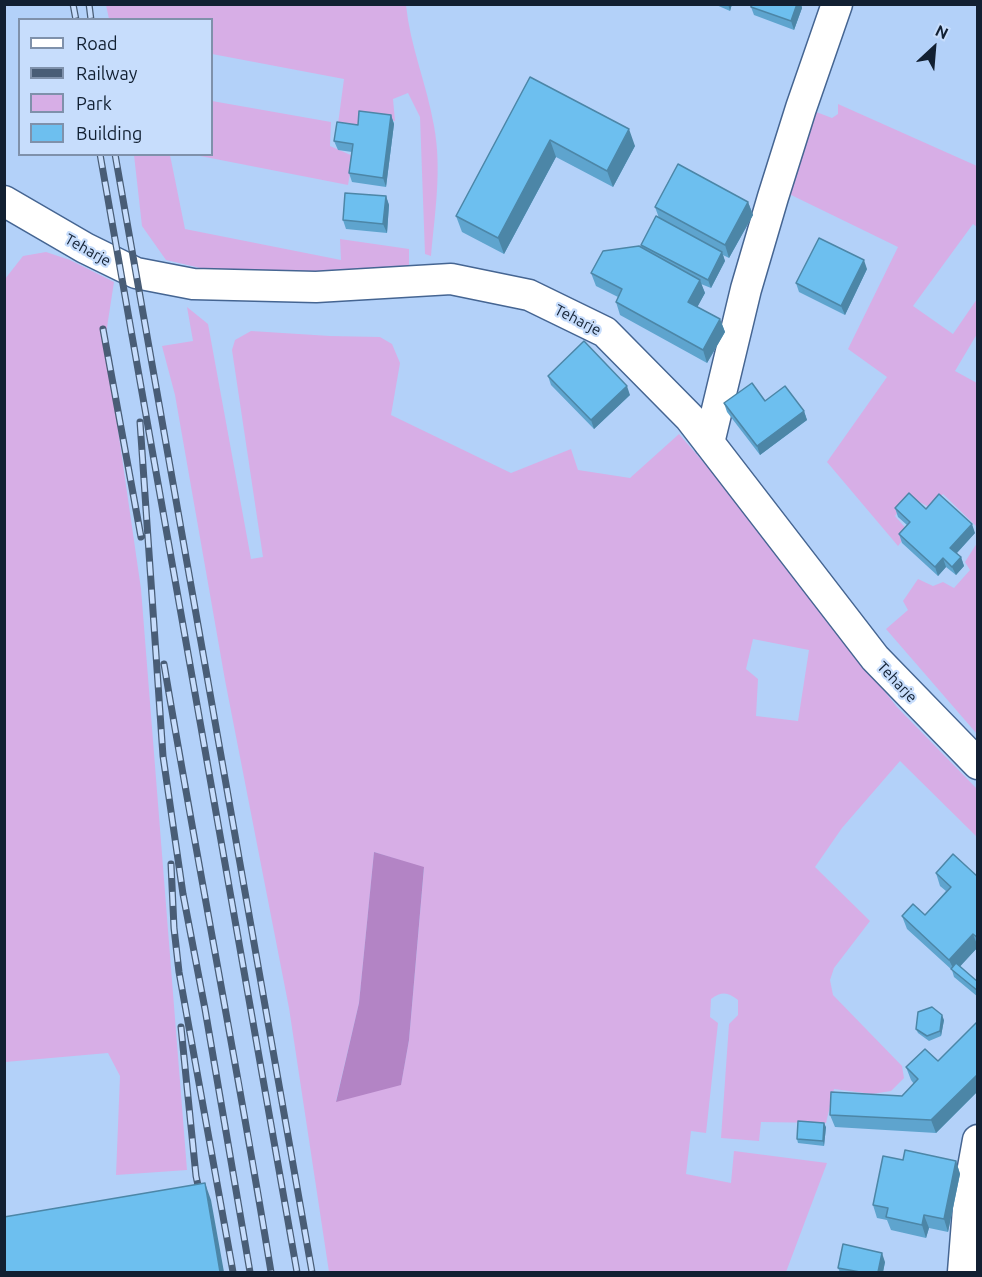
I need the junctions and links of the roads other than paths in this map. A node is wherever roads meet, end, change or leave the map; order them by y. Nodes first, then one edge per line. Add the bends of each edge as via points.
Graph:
1 (837, 4) edge
2 (4, 201) edge
3 (709, 443) junction
4 (978, 764) edge
5 (978, 1140) edge
6 (974, 1185) edge
7 (963, 1272) edge

1 - 3 street via 746,289
2 - 3 street, Teharje via 119,267 193,284 316,287 451,279 529,295 605,332 690,418
3 - 4 street, Teharje via 875,658
5 - 6 street
6 - 7 street

